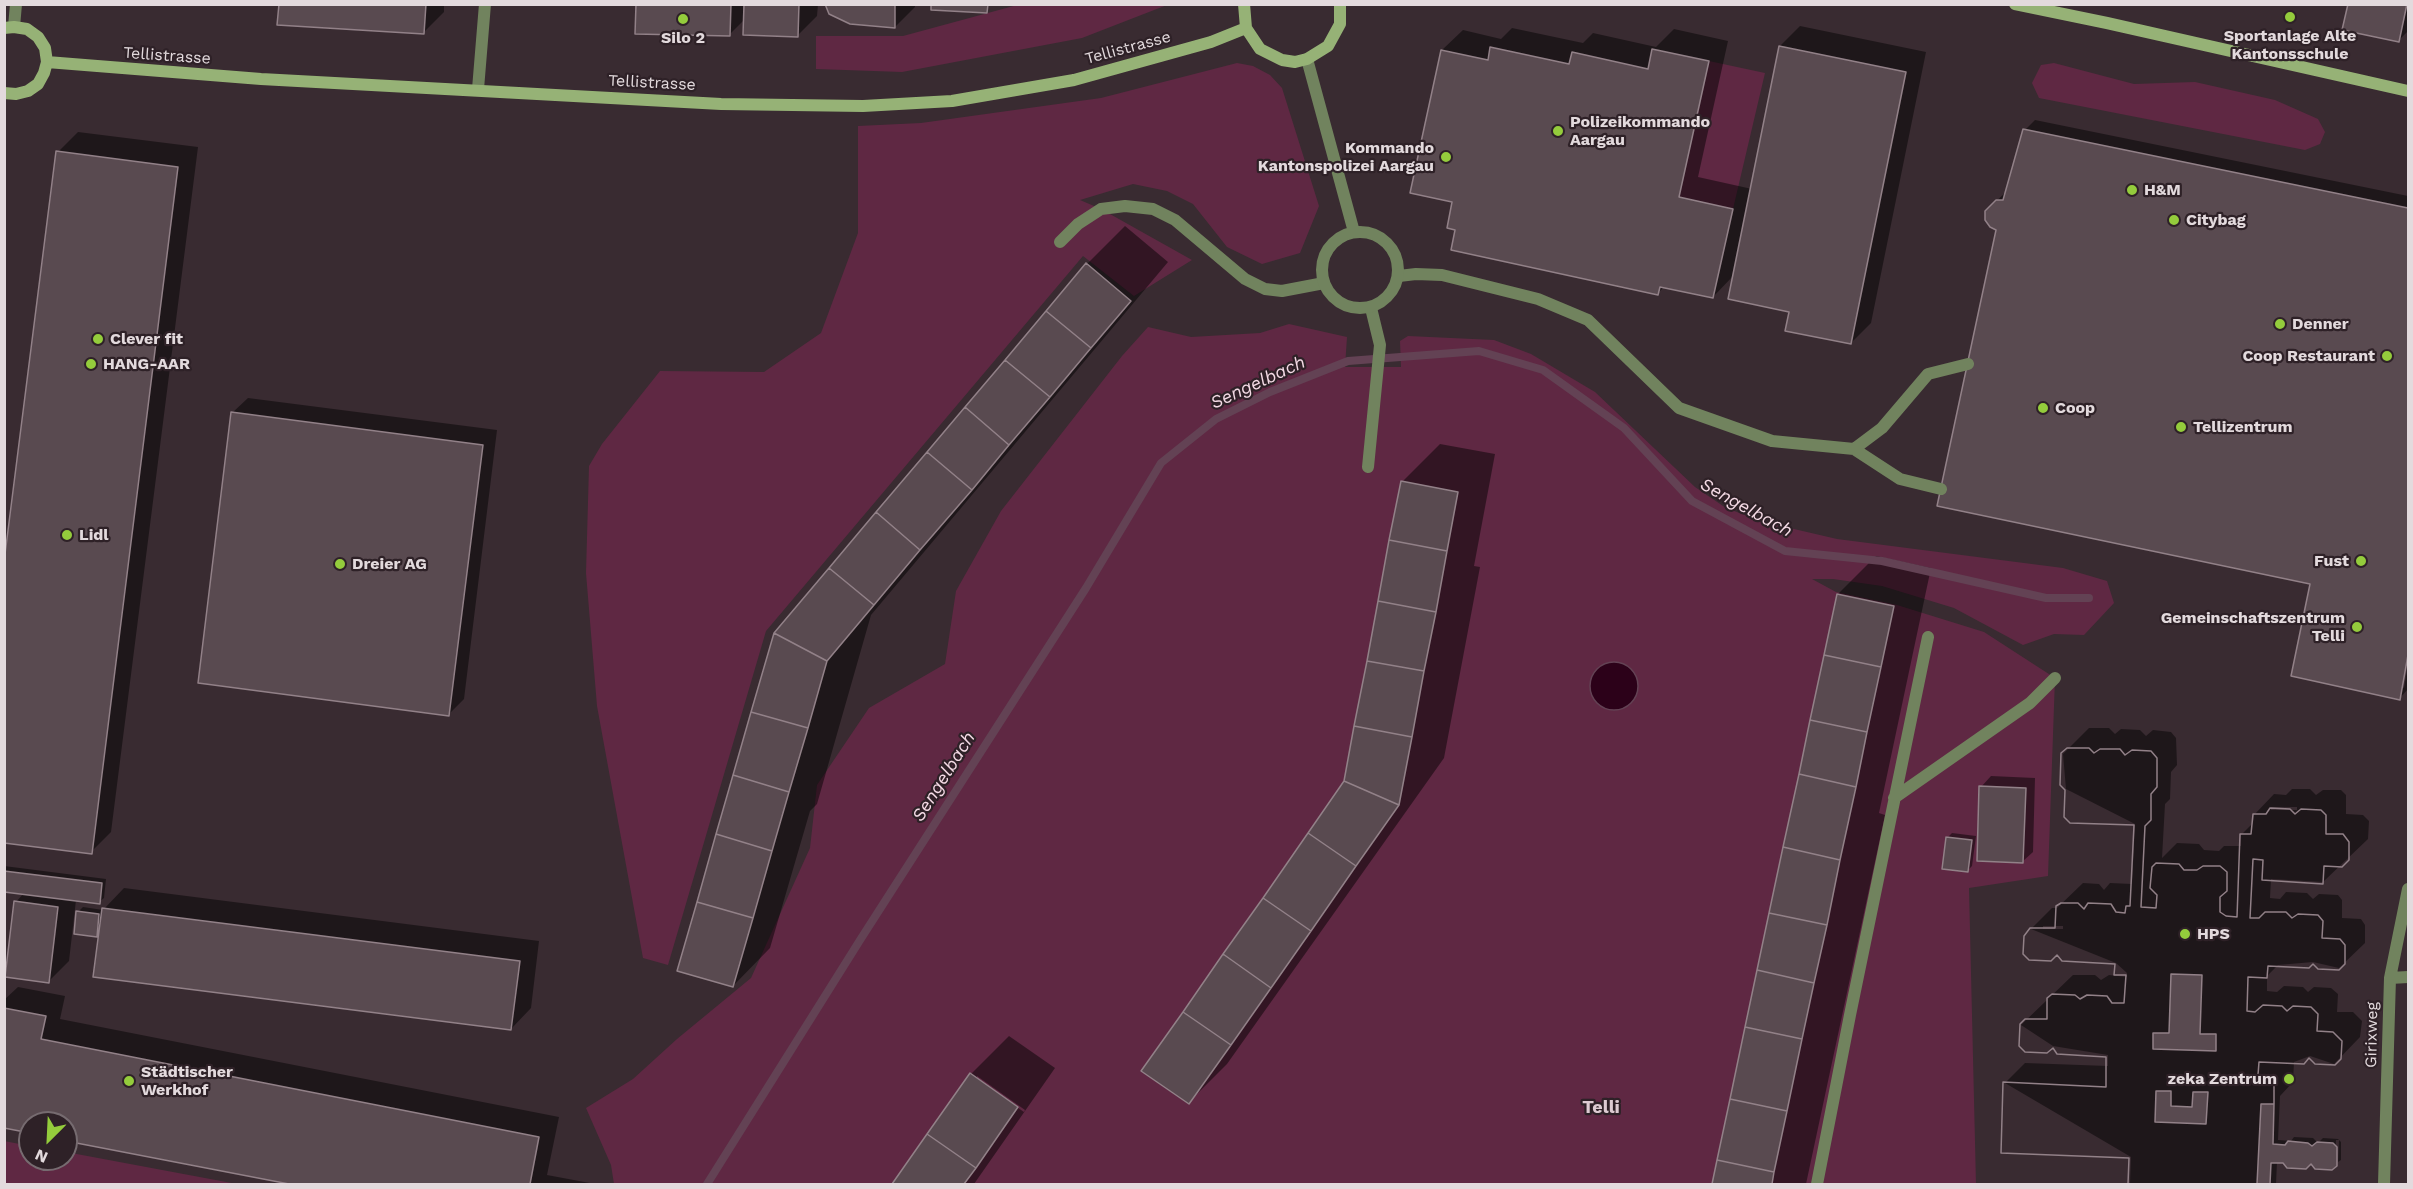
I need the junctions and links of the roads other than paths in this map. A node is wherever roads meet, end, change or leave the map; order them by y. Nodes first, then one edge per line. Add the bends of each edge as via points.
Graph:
1 (16, 4) edge
2 (485, 4) edge
3 (1244, 4) edge
4 (1340, 4) edge
5 (2015, 4) edge
6 (9, 27) edge
7 (1246, 28) junction
8 (1307, 59) junction
9 (47, 62) junction
10 (478, 89) junction
11 (2409, 91) edge
12 (4, 93) edge
13 (1354, 232) junction
14 (1060, 242) dead end
15 (1399, 276) junction
16 (1324, 283) junction
17 (1371, 308) junction
18 (1968, 364) dead end
19 (1854, 449) junction
20 (1368, 467) dead end
21 (1941, 489) dead end
22 (1928, 637) dead end
23 (2055, 678) dead end
24 (1894, 798) junction
25 (2409, 889) edge
26 (2409, 977) edge
27 (2390, 978) junction
28 (1817, 1185) edge
29 (2384, 1185) edge

1 - 6 street
2 - 10 street
3 - 7 main road
4 - 8 main road via 1340,24 1335,36 1328,46
5 - 11 main road
6 - 9 main road via 27,29 38,37
7 - 8 main road via 1260,49 1270,56 1294,62
7 - 10 main road, Tellistrasse via 1211,42 1086,77 952,101 800,106
8 - 13 street
9 - 10 main road, Tellistrasse via 261,79
9 - 12 main road via 38,84 22,93
13 - 15 street via 1366,232 1388,243 1395,252
13 - 16 street via 1343,236 1327,251
14 - 16 street via 1101,209 1153,209 1175,220 1245,279 1265,289 1282,291
15 - 17 street via 1389,296
15 - 19 street via 1442,275 1538,298 1588,320 1679,408 1772,441
16 - 17 street via 1338,302
17 - 20 street via 1380,345
18 - 19 street via 1928,374 1882,428
19 - 21 street via 1900,479
22 - 24 street
23 - 24 street via 2030,703
24 - 28 street
25 - 27 street, Girixweg
26 - 27 street
27 - 29 street, Girixweg

